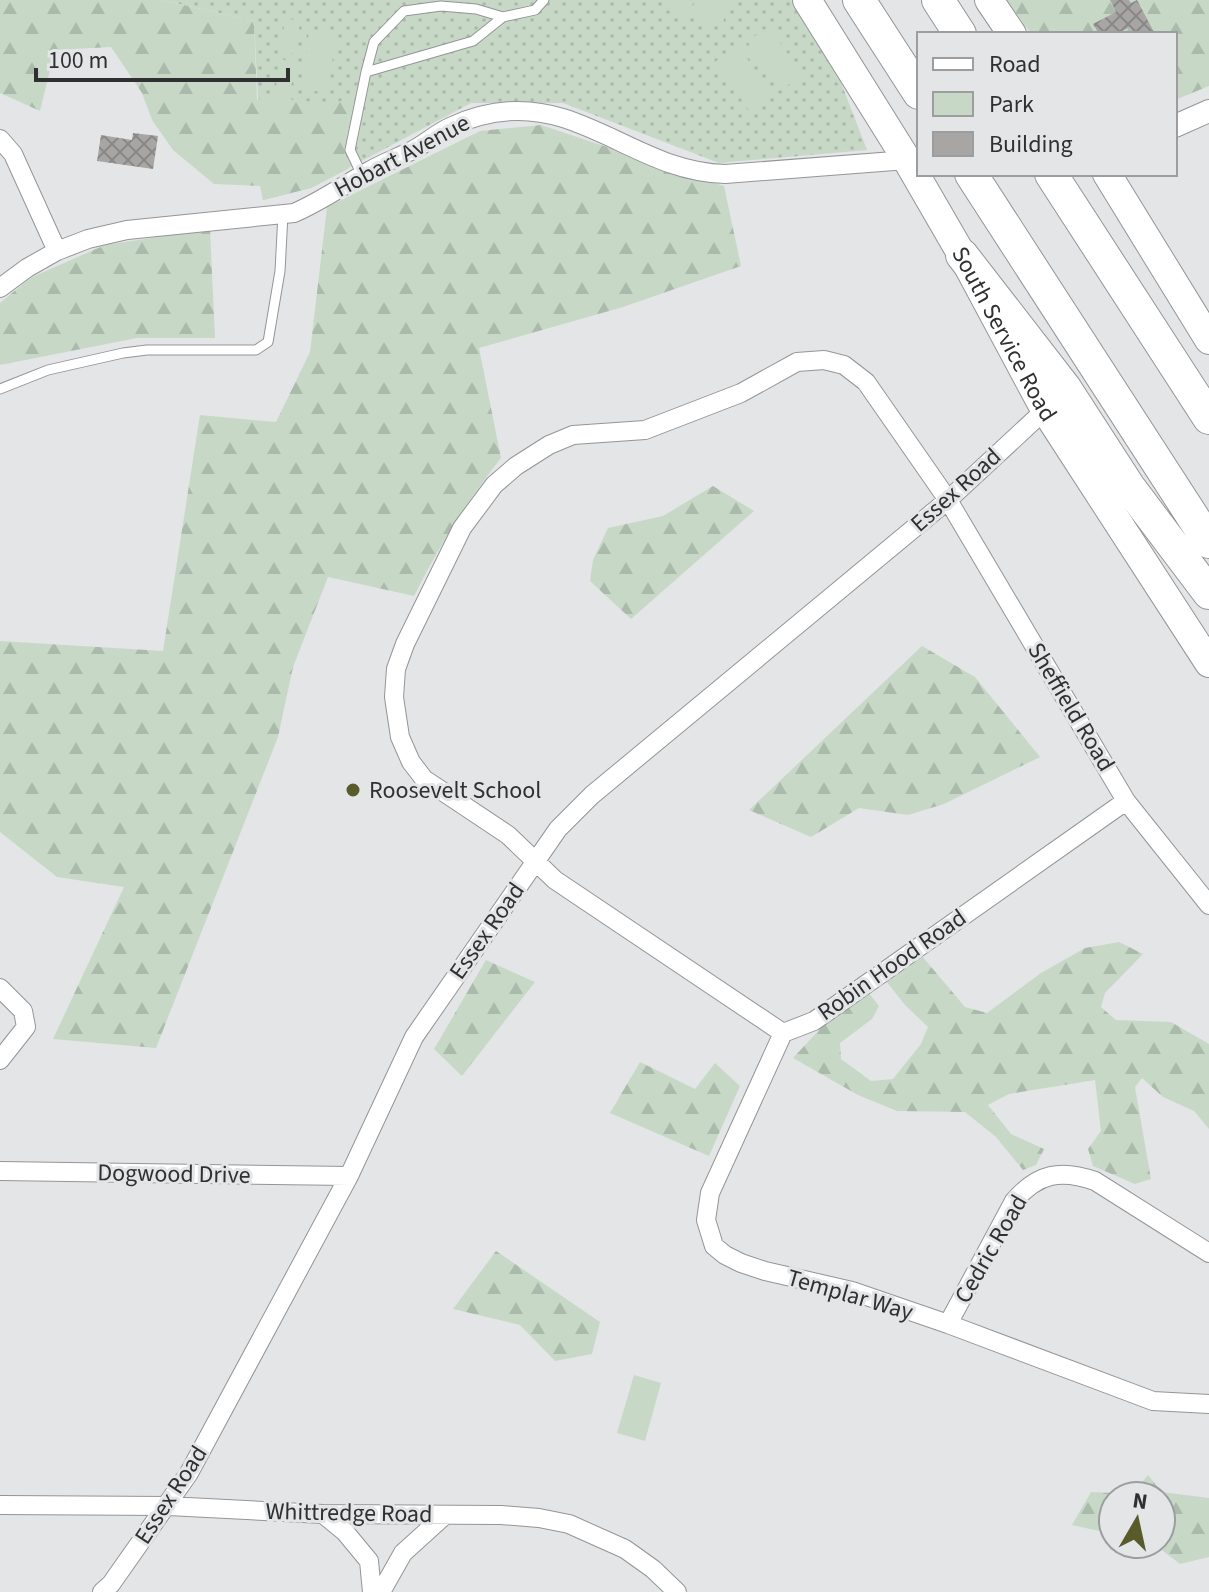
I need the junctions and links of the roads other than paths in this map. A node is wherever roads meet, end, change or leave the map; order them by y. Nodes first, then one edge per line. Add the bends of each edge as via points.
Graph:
1 (544, 0) edge
2 (807, 0) edge
3 (859, 0) edge
4 (938, 0) edge
5 (989, 0) edge
6 (503, 17) junction
7 (959, 32) edge
8 (1011, 32) edge
9 (366, 72) junction
10 (917, 90) edge
11 (1209, 111) edge
12 (1177, 125) edge
13 (0, 139) edge
14 (913, 160) edge
15 (362, 175) junction
16 (921, 176) edge
17 (972, 176) edge
18 (1052, 176) edge
19 (1108, 176) edge
20 (283, 214) junction
21 (57, 251) junction
22 (962, 255) junction
23 (0, 288) edge
24 (1209, 340) edge
25 (0, 389) edge
26 (1045, 410) junction
27 (1209, 418) edge
28 (948, 500) junction
29 (1209, 542) edge
30 (1209, 593) edge
31 (1209, 663) edge
32 (1126, 801) junction
33 (536, 861) junction
34 (1209, 905) edge
35 (0, 988) edge
36 (783, 1033) junction
37 (0, 1060) edge
38 (0, 1171) edge
39 (349, 1176) junction
40 (1209, 1253) edge
41 (948, 1324) junction
42 (1209, 1404) edge
43 (0, 1505) edge
44 (168, 1506) junction
45 (323, 1514) junction
46 (445, 1515) junction
47 (102, 1592) edge
48 (372, 1592) edge
49 (381, 1592) edge
50 (677, 1592) edge

1 - 6 lane via 535,10
2 - 14 main road, South Service Road
3 - 10 highway
4 - 7 highway
5 - 8 main road
6 - 9 lane via 473,41
6 - 9 lane via 441,6 404,11 374,42
9 - 15 lane via 350,150
11 - 12 street
13 - 21 street via 13,154
14 - 15 street, Hobart Avenue via 706,174 661,162 564,118 497,111 447,128
15 - 20 street, Hobart Avenue via 312,206
16 - 22 main road, South Service Road
17 - 29 highway
18 - 27 highway
19 - 24 main road
20 - 21 street, Hobart Avenue via 127,230
20 - 25 lane via 280,271 265,346 123,353 48,370
21 - 23 street, Hobart Avenue
22 - 26 main road, South Service Road
22 - 30 highway via 1065,388 1129,487
26 - 28 street, Essex Road
26 - 31 main road, South Service Road
28 - 32 street, Sheffield Road
28 - 33 street, Essex Road via 592,795
28 - 33 street, Sheffield Road via 866,382 844,365 824,360 797,362 741,393 645,430 573,435 549,445 494,485 462,528 405,644 396,669 394,710 405,750 419,774 508,835
32 - 34 street, Sheffield Road
32 - 36 street, Robin Hood Road via 814,1021
33 - 36 street via 555,880
33 - 39 street, Essex Road via 414,1037
35 - 37 street via 23,1011 26,1027
36 - 41 street, Templar Way via 710,1193 706,1220 714,1246 765,1271 852,1291
38 - 39 street, Dogwood Drive
39 - 44 street, Essex Road
40 - 41 street, Cedric Road via 1095,1181 1064,1173 1044,1177 1014,1201
41 - 42 street, Templar Way via 1153,1401
43 - 44 street, Whittredge Road
44 - 45 street, Whittredge Road
44 - 47 street, Essex Road
45 - 46 street, Whittredge Road
45 - 48 street via 369,1561
46 - 49 street via 403,1553
46 - 50 street, Whittredge Road via 569,1524 625,1549

